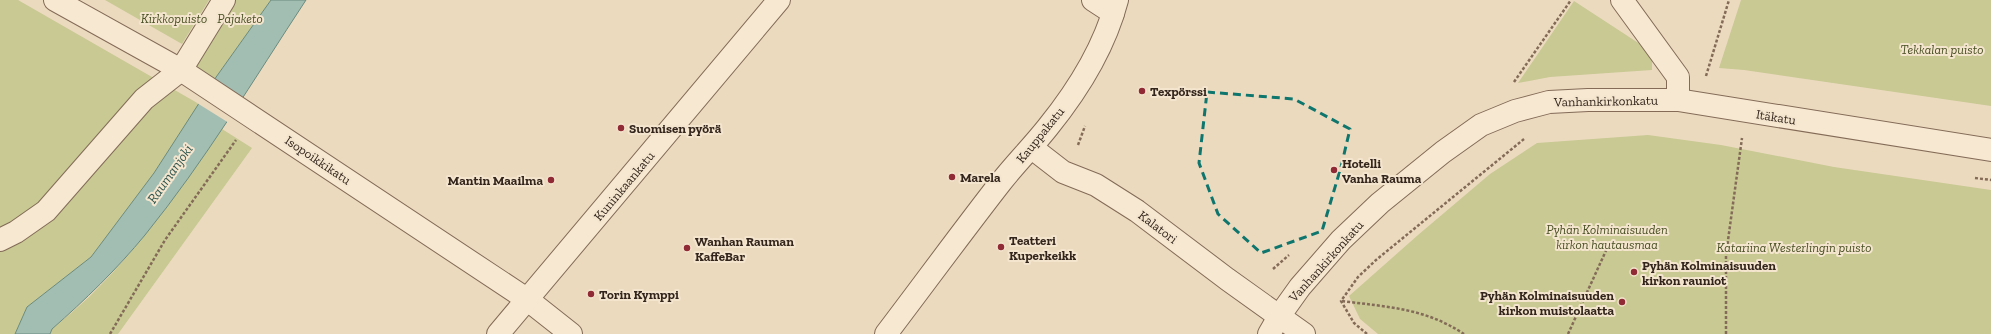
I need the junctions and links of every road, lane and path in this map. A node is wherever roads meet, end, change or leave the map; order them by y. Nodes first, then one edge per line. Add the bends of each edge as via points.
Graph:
1 (55, 0) edge
2 (224, 0) edge
3 (779, 0) edge
4 (1092, 0) edge
5 (1571, 0) edge
6 (1622, 0) edge
7 (1729, 0) edge
8 (1115, 7) edge
9 (181, 70) junction
10 (1513, 84) dead end
11 (1678, 100) junction
12 (250, 115) junction
13 (1743, 136) dead end
14 (1525, 138) dead end
15 (1032, 148) junction
16 (1991, 150) edge
17 (0, 240) edge
18 (1609, 244) dead end
19 (528, 300) junction
20 (1341, 301) junction
21 (1280, 315) junction
22 (110, 334) edge
23 (498, 334) edge
24 (571, 334) edge
25 (886, 334) edge
26 (1269, 334) edge
27 (1304, 334) edge
28 (1367, 334) edge
29 (1464, 334) edge
30 (1568, 334) edge
31 (1726, 334) edge

1 - 9 street, Isopoikkikatu
2 - 9 street
3 - 19 street, Kuninkaankatu
4 - 8 street
5 - 10 path
6 - 11 street via 1678,77
7 - 11 path via 1705,80
8 - 15 street, Kauppakatu via 1095,55 1075,91
9 - 12 street, Isopoikkikatu
9 - 17 street via 144,99 46,211
11 - 16 street, Itäkatu
11 - 21 street, Vanhankirkonkatu via 1549,102 1515,111 1481,125 1380,202 1336,246 1300,287
12 - 19 street, Isopoikkikatu
12 - 22 path via 165,240
13 - 31 path via 1726,255
14 - 20 path via 1376,260 1358,278
15 - 21 street, Kalatori via 1063,172 1096,185 1138,211 1227,279
15 - 25 street, Kauppakatu via 1001,182
18 - 30 path
19 - 23 street, Kuninkaankatu
19 - 24 street, Isopoikkikatu
20 - 28 path via 1354,323
20 - 29 path via 1422,313 1449,324
21 - 26 street, Vanhankirkonkatu
21 - 27 street, Kalatori

